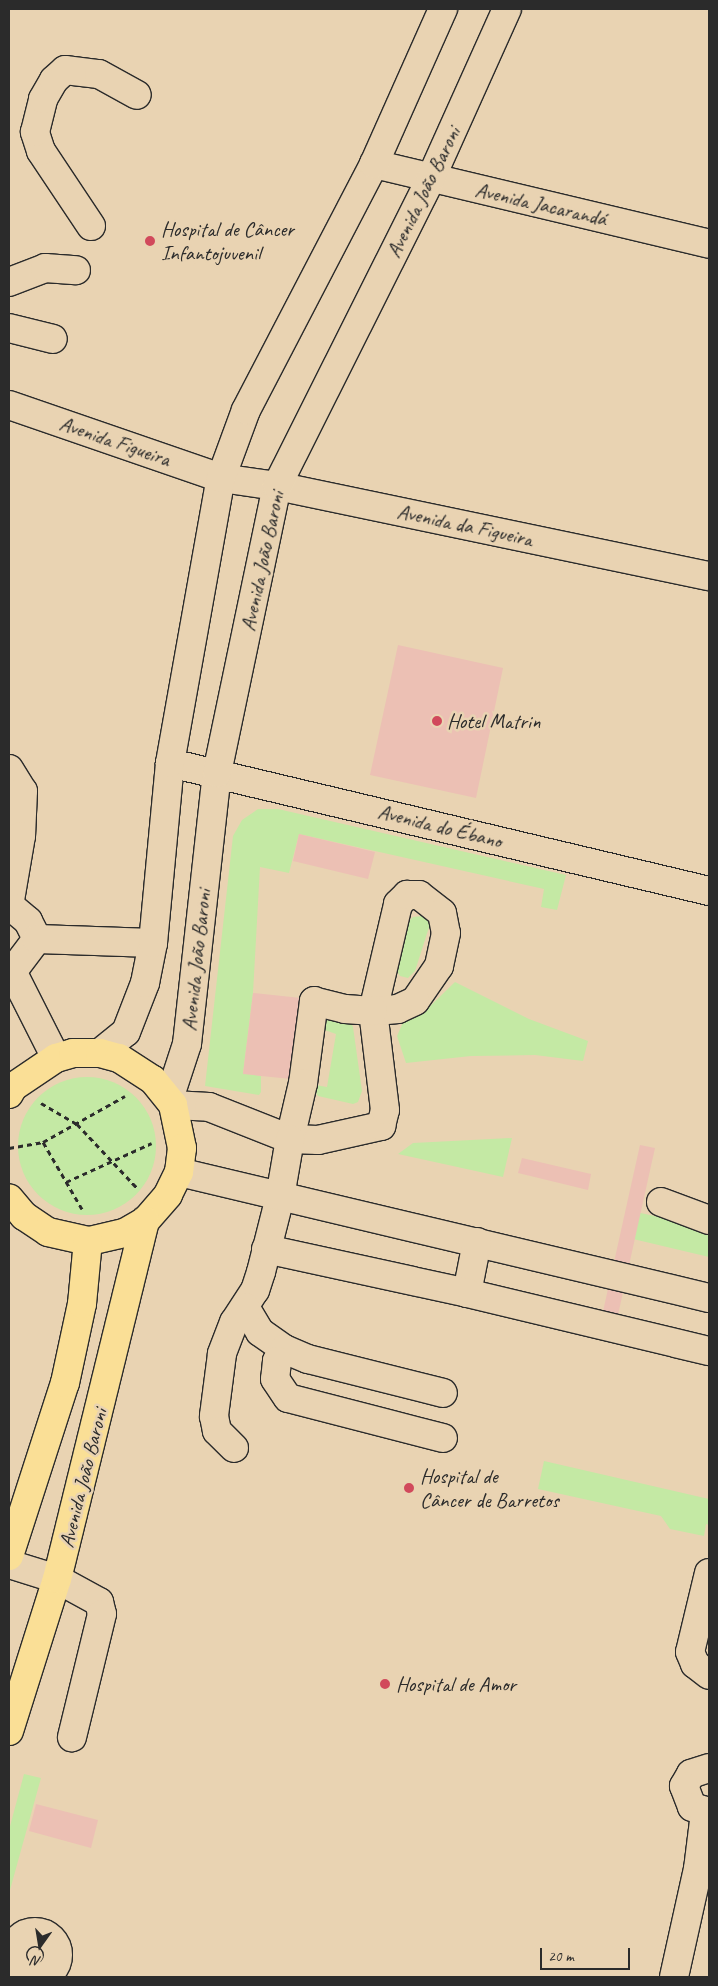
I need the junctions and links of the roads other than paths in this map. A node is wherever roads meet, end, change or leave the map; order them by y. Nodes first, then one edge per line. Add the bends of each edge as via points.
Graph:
1 (443, 9) edge
2 (507, 9) edge
3 (137, 95) dead end
4 (374, 164) junction
5 (431, 178) junction
6 (91, 226) dead end
7 (709, 244) edge
8 (76, 270) dead end
9 (9, 282) edge
10 (9, 328) edge
11 (53, 339) dead end
12 (9, 405) edge
13 (221, 478) junction
14 (277, 486) junction
15 (709, 576) edge
16 (170, 763) junction
17 (9, 769) edge
18 (217, 773) junction
19 (15, 834) edge
20 (709, 891) edge
21 (9, 905) edge
22 (37, 939) junction
23 (153, 943) junction
24 (11, 975) edge
25 (100, 1053) junction
26 (56, 1058) junction
27 (11, 1090) edge
28 (165, 1094) junction
29 (290, 1139) junction
30 (179, 1172) junction
31 (9, 1198) edge
32 (280, 1198) junction
33 (661, 1202) dead end
34 (152, 1215) junction
35 (709, 1220) edge
36 (94, 1240) junction
37 (477, 1242) junction
38 (266, 1249) junction
39 (467, 1294) junction
40 (709, 1298) edge
41 (245, 1307) junction
42 (284, 1349) junction
43 (709, 1351) edge
44 (443, 1393) dead end
45 (443, 1438) dead end
46 (234, 1448) dead end
47 (9, 1556) edge
48 (9, 1564) edge
49 (709, 1573) edge
50 (57, 1579) junction
51 (709, 1675) edge
52 (9, 1731) edge
53 (72, 1737) dead end
54 (709, 1768) edge
55 (707, 1813) edge
56 (17, 1931) edge
57 (18, 1967) edge
58 (674, 1977) edge

1 - 4 street
2 - 5 street, Avenida João Baroni
3 - 6 street via 98,74 65,70 54,80 44,99 35,132 41,151
4 - 5 street, Avenida Jacarandá
4 - 13 street via 246,410
5 - 7 street, Avenida Jacarandá
5 - 14 street, Avenida João Baroni
8 - 9 street via 45,268
10 - 11 street
12 - 13 street, Avenida Figueira
13 - 14 street, Avenida da Figueira
13 - 16 street
14 - 15 street, Avenida da Figueira
14 - 18 street, Avenida João Baroni
16 - 18 street, Avenida do Ébano
16 - 23 street
17 - 19 street via 23,791
18 - 20 street, Avenida do Ébano
18 - 28 street, Avenida João Baroni via 187,1044
19 - 21 street
21 - 22 street via 28,921
22 - 23 street
22 - 24 street
23 - 25 street via 145,983 126,1032
24 - 26 street
25 - 26 main road via 73,1053
25 - 28 main road via 138,1067
26 - 27 main road
28 - 29 street via 209,1107
28 - 30 main road via 180,1132
29 - 29 street via 318,1140 372,1129 383,1123 385,1110 373,1011 345,1009 314,1001 303,1083
29 - 32 street
30 - 32 street
30 - 34 main road, Avenida João Baroni
31 - 36 main road via 24,1216 48,1232
32 - 37 street
32 - 38 street
33 - 35 street
34 - 36 main road via 124,1233
34 - 50 main road, Avenida João Baroni
36 - 47 main road, Avenida João Baroni via 65,1383
37 - 39 street
37 - 40 street
38 - 39 street
38 - 41 street via 255,1290
39 - 43 street
41 - 42 street via 260,1332
41 - 46 street via 234,1322 222,1354 216,1393 217,1431
42 - 44 street via 308,1359
42 - 45 street via 277,1360 275,1380 288,1398
48 - 50 street
49 - 51 street via 690,1652 695,1664
50 - 52 main road, Avenida João Baroni
50 - 53 street via 99,1602 102,1614
54 - 55 street via 691,1774 684,1786 692,1807
55 - 58 street
56 - 57 street
56 - 57 street via 47,1935 58,1954 53,1969 40,1977

